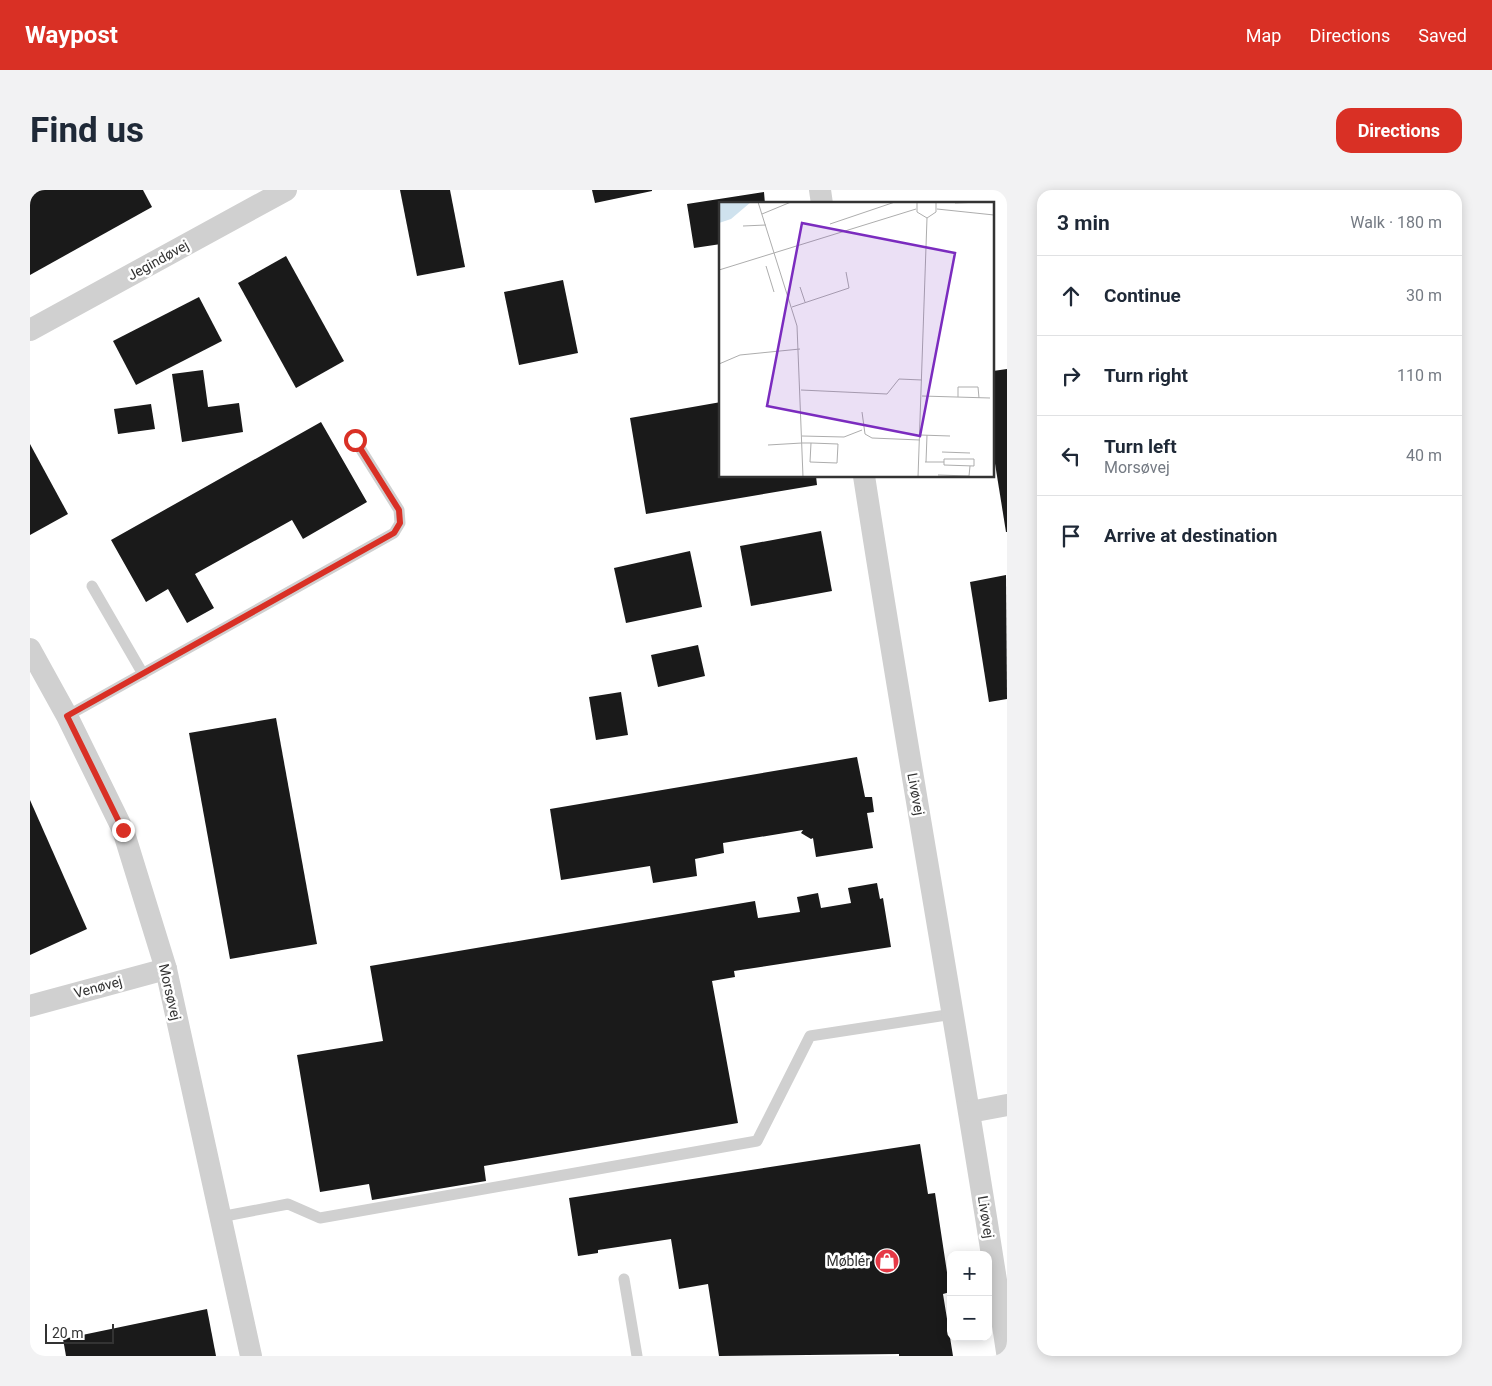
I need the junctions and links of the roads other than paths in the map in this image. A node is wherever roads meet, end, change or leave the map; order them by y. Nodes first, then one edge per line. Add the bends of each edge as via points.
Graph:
1 (286, 190) edge
2 (30, 330) edge
3 (355, 440) dead end
4 (864, 478) edge
5 (92, 586) dead end
6 (30, 649) edge
7 (142, 674) junction
8 (67, 716) junction
9 (166, 969) junction
10 (30, 1006) edge
11 (954, 1014) junction
12 (1007, 1105) edge
13 (970, 1112) junction
14 (220, 1217) junction
15 (624, 1279) dead end
16 (1007, 1351) edge
17 (251, 1356) edge
18 (637, 1356) edge

1 - 2 street, Jegindøvej
3 - 7 lane via 399,510 400,523 394,533
4 - 11 street, Livøvej
5 - 7 lane
6 - 8 street, Morsøvej
7 - 8 lane
8 - 9 street, Morsøvej via 123,830
9 - 10 street, Venøvej
9 - 14 street, Morsøvej
11 - 13 street, Livøvej
11 - 14 lane via 810,1036 757,1141 320,1218 288,1204
12 - 13 street
13 - 16 street, Livøvej
14 - 17 street, Morsøvej
15 - 18 lane

